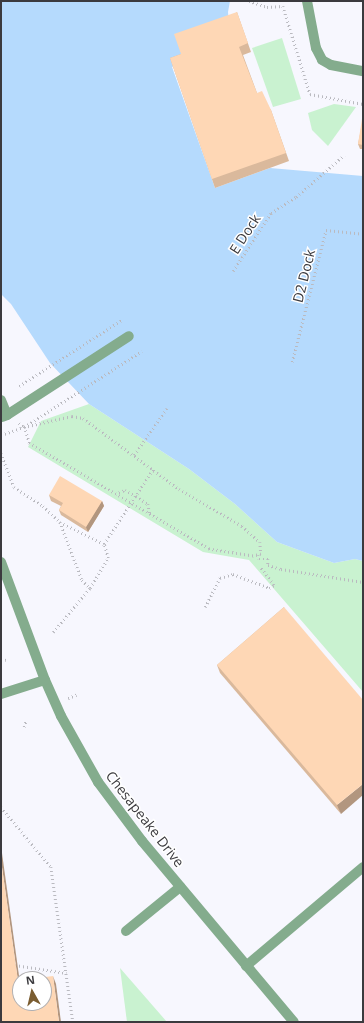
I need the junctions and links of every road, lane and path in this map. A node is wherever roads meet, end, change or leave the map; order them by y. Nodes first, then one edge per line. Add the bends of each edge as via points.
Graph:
1 (249, 1) edge
2 (307, 1) edge
3 (363, 71) edge
4 (363, 104) edge
5 (344, 155) dead end
6 (363, 234) edge
7 (233, 271) dead end
8 (122, 320) dead end
9 (129, 336) dead end
10 (142, 351) dead end
11 (292, 362) dead end
12 (19, 386) dead end
13 (1, 400) edge
14 (167, 408) dead end
15 (4, 416) edge
16 (24, 427) junction
17 (1, 435) edge
18 (1, 453) edge
19 (134, 455) junction
20 (153, 469) junction
21 (115, 494) junction
22 (136, 496) junction
23 (132, 504) junction
24 (150, 514) junction
25 (60, 522) junction
26 (104, 544) junction
27 (258, 555) junction
28 (1, 562) edge
29 (260, 567) dead end
30 (363, 582) edge
31 (90, 588) junction
32 (205, 607) dead end
33 (53, 632) dead end
34 (1, 659) edge
35 (6, 660) dead end
36 (45, 680) junction
37 (1, 694) edge
38 (76, 695) dead end
39 (68, 698) dead end
40 (26, 720) dead end
41 (24, 727) dead end
42 (1, 807) edge
43 (363, 867) edge
44 (180, 887) junction
45 (126, 931) dead end
46 (13, 965) edge
47 (246, 966) junction
48 (66, 973) junction
49 (73, 1022) edge
50 (294, 1022) edge

1 - 4 path via 267,7 283,6 310,94
2 - 3 street via 316,48 322,60 331,65
5 - 7 path, E Dock via 296,198 271,213
6 - 11 path, D2 Dock via 326,230
8 - 12 path
9 - 15 street
10 - 16 path
13 - 15 street
14 - 19 path
15 - 16 path
16 - 17 path
16 - 19 path via 80,417
16 - 21 path via 29,443
18 - 25 path via 14,487 43,506
19 - 20 path
20 - 22 path
20 - 27 path via 179,489 218,510 256,537 262,547
21 - 22 path via 125,490
21 - 23 path
22 - 23 path
22 - 24 path via 148,504
23 - 24 path
23 - 26 path
24 - 27 path via 209,549
25 - 26 path
25 - 31 path via 79,574
26 - 31 path via 108,558
27 - 30 path via 259,558 268,560 268,565 281,569
28 - 36 street, Chesapeake Drive
29 - 32 path via 274,585 269,588 233,574 220,578
31 - 33 path
34 - 35 path
36 - 37 street
36 - 44 street, Chesapeake Drive via 64,723 98,782
38 - 39 path
40 - 41 path
42 - 48 path via 51,867
43 - 47 street
44 - 45 street
44 - 47 street, Chesapeake Drive
46 - 48 path
47 - 50 street, Chesapeake Drive
48 - 49 path

